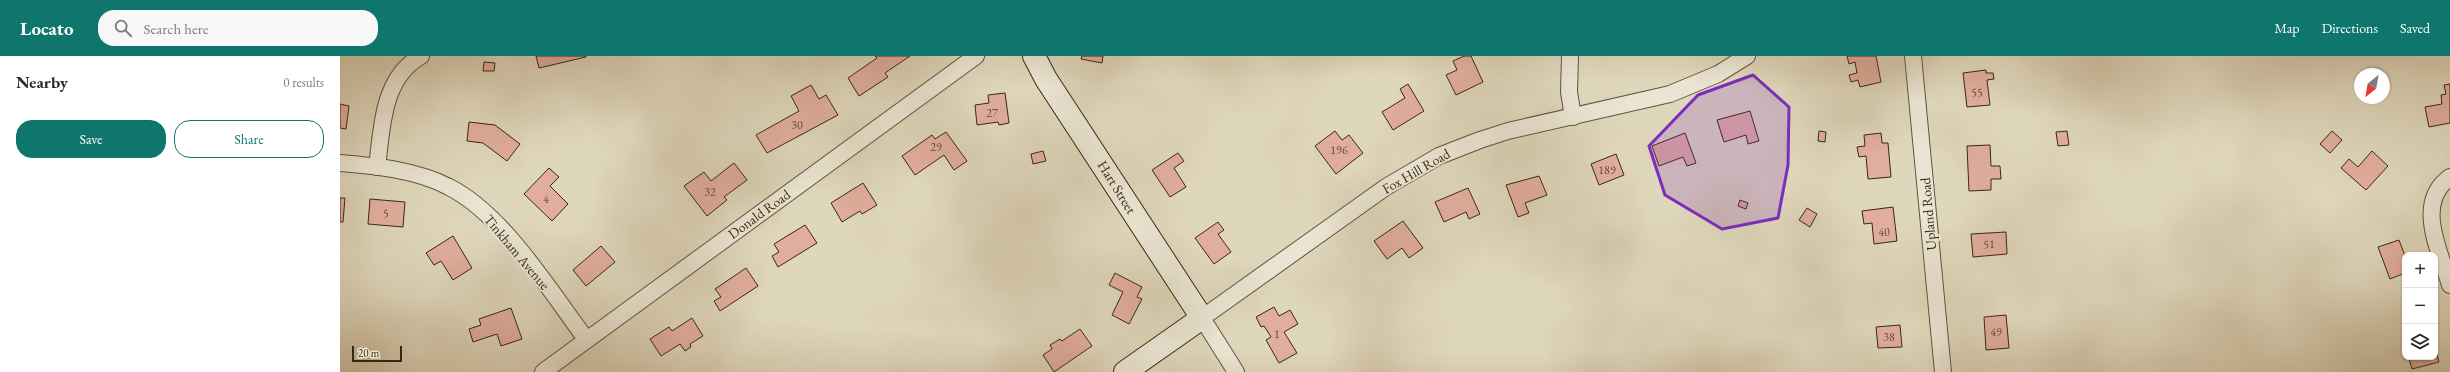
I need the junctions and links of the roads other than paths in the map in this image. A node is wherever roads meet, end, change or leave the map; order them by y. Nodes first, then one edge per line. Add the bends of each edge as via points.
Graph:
1 (421, 56) edge
2 (976, 56) edge
3 (1034, 56) edge
4 (1570, 56) edge
5 (1748, 56) edge
6 (1913, 56) edge
7 (1573, 117) junction
8 (340, 163) edge
9 (376, 167) junction
10 (2450, 177) edge
11 (2450, 285) edge
12 (1202, 318) junction
13 (586, 339) junction
14 (543, 372) edge
15 (1125, 372) edge
16 (1236, 372) edge
17 (1943, 372) edge

1 - 9 street via 403,71 390,92
2 - 13 street, Donald Road
3 - 12 street, Hart Street via 1046,79
4 - 7 street via 1569,92
5 - 7 street, Fox Hill Road via 1718,74 1670,94
6 - 17 street, Upland Road
7 - 12 street, Fox Hill Road via 1480,140 1439,156 1386,187
8 - 9 street, Tinkham Avenue
9 - 13 street, Tinkham Avenue via 433,180 472,201 504,231
10 - 11 street via 2436,192 2430,214
12 - 15 street, Fox Hill Road
12 - 16 street
13 - 14 street, Donald Road

